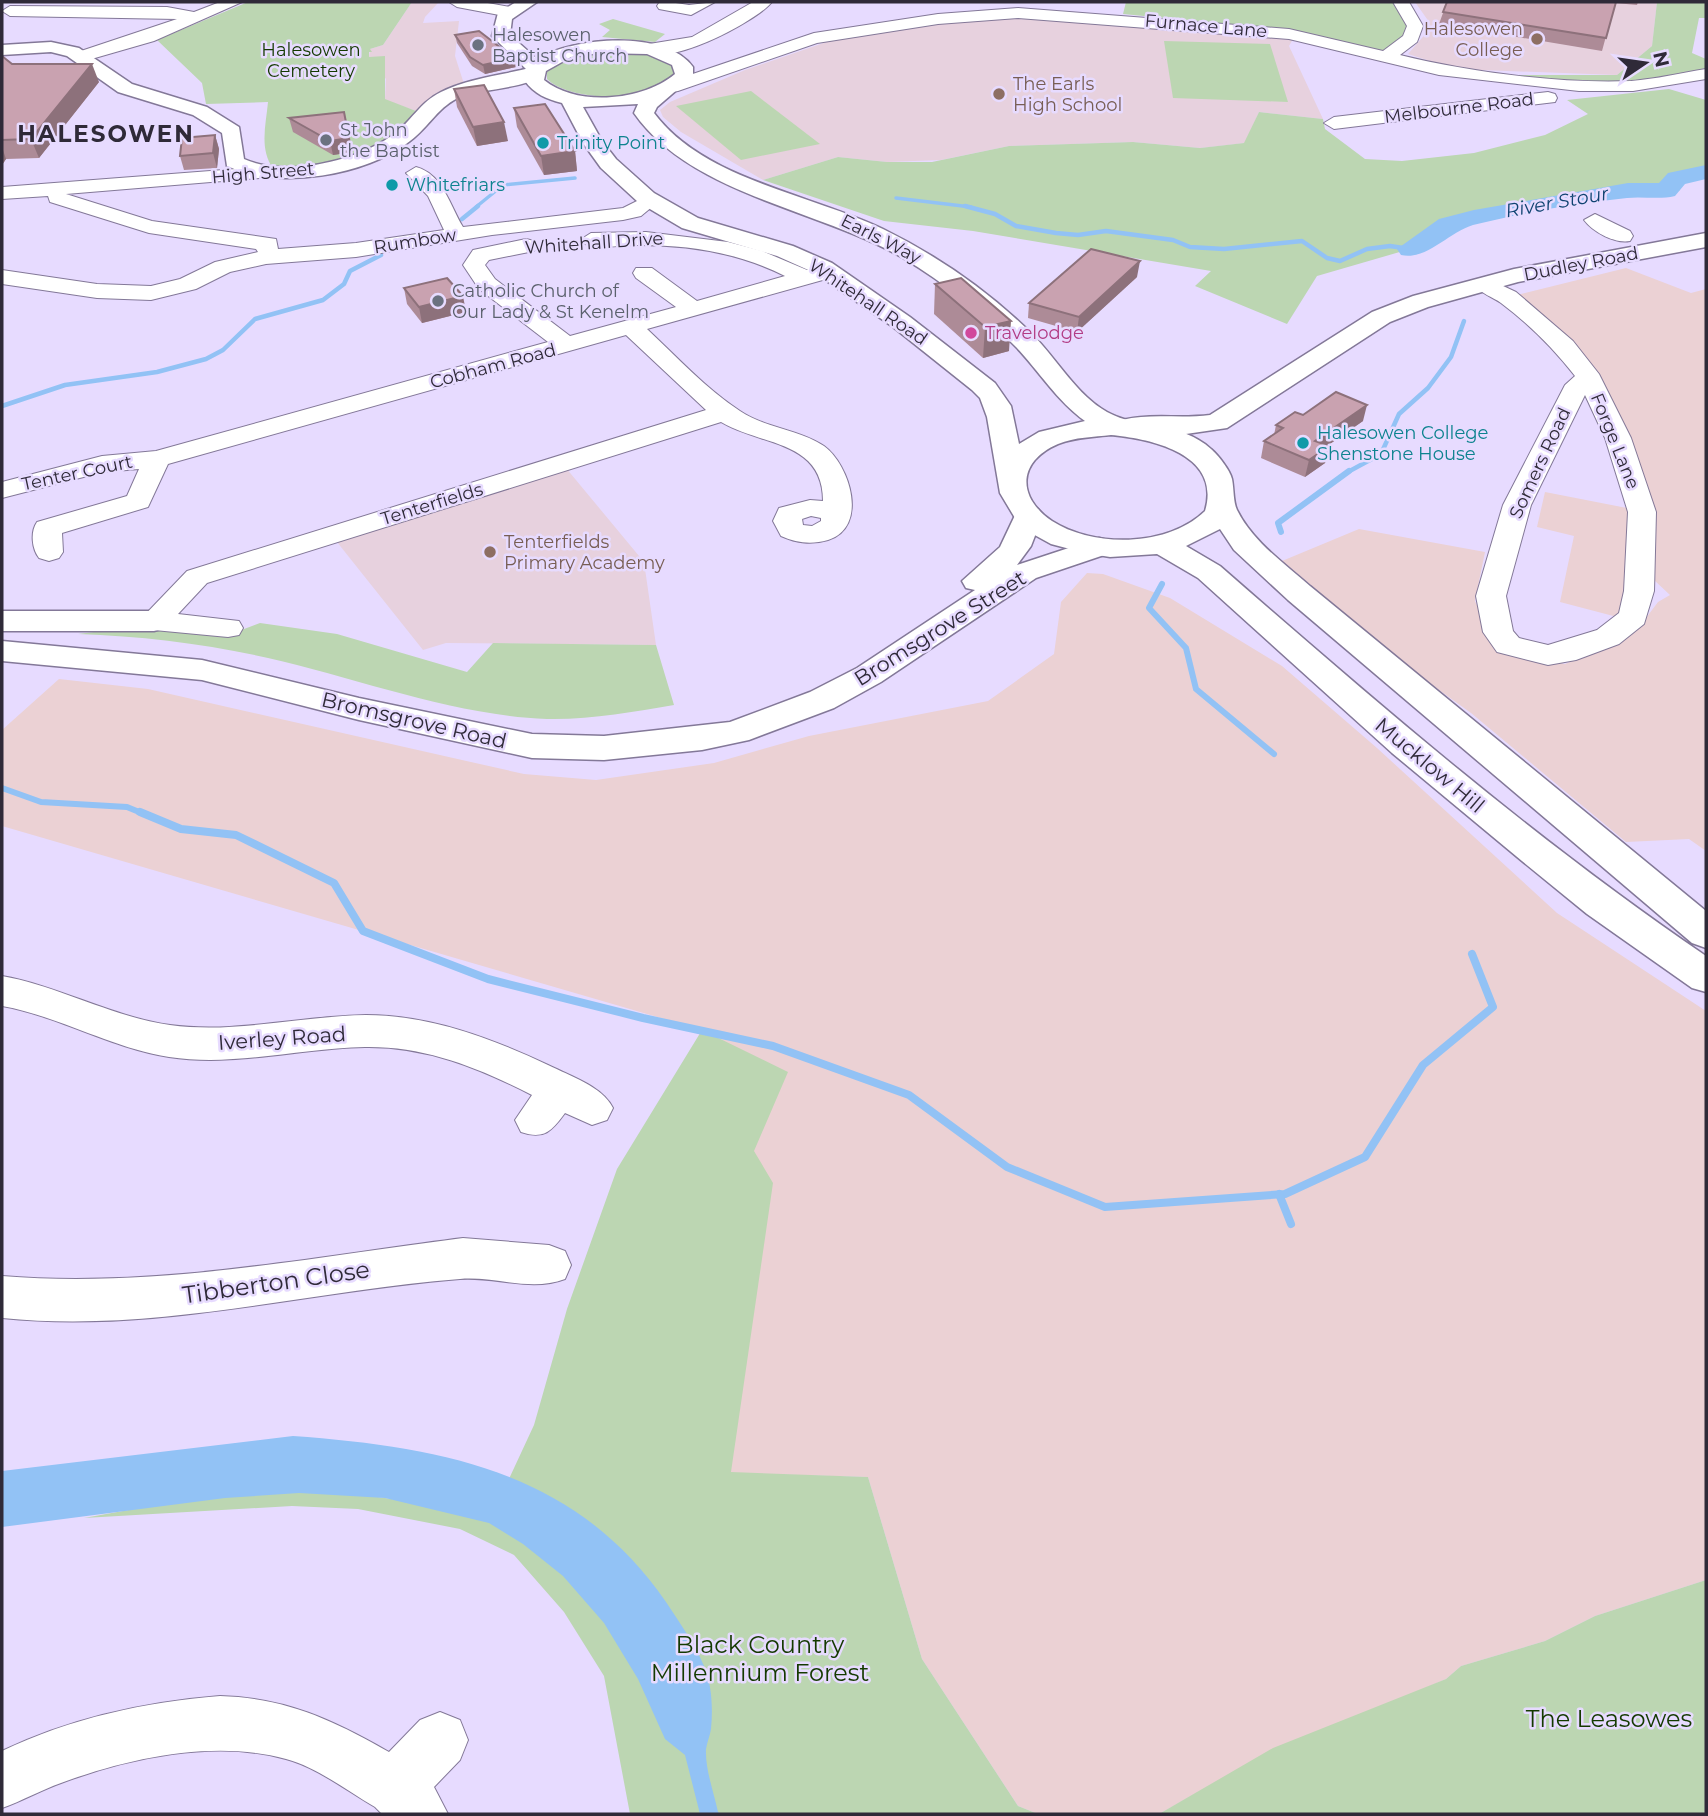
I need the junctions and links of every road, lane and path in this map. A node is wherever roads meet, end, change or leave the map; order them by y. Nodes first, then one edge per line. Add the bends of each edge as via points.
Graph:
1 (234, 2) edge
2 (457, 2) edge
3 (528, 2) edge
4 (707, 2) edge
5 (760, 2) edge
6 (1070, 2) edge
7 (1401, 2) edge
8 (665, 6) dead end
9 (10, 11) dead end
10 (510, 12) junction
11 (1054, 14) junction
12 (197, 18) junction
13 (127, 43) junction
14 (59, 48) junction
15 (2, 50) edge
16 (515, 50) junction
17 (573, 51) junction
18 (681, 54) junction
19 (81, 57) junction
20 (1386, 58) junction
21 (749, 60) junction
22 (1706, 74) edge
23 (538, 78) junction
24 (1579, 86) junction
25 (670, 88) junction
26 (570, 99) junction
27 (1334, 123) dead end
28 (264, 173) junction
29 (415, 173) dead end
30 (2, 193) edge
31 (53, 195) junction
32 (649, 201) junction
33 (11, 212) dead end
34 (1586, 215) dead end
35 (565, 221) junction
36 (716, 232) junction
37 (457, 234) junction
38 (1706, 240) edge
39 (1633, 243) junction
40 (266, 257) junction
41 (644, 273) dead end
42 (817, 275) junction
43 (12, 279) edge
44 (1486, 285) junction
45 (1457, 294) junction
46 (695, 310) junction
47 (632, 328) junction
48 (568, 346) junction
49 (1590, 379) junction
50 (725, 412) junction
51 (1125, 426) junction
52 (157, 459) junction
53 (1217, 474) junction
54 (1011, 481) junction
55 (2, 490) edge
56 (1221, 508) junction
57 (833, 511) dead end
58 (1028, 515) junction
59 (1163, 545) junction
60 (1099, 547) junction
61 (49, 552) dead end
62 (2, 621) edge
63 (154, 621) junction
64 (228, 628) dead end
65 (1498, 632) joint
66 (2, 635) edge
67 (2, 651) edge
68 (811, 695) junction
69 (1698, 922) edge
70 (1706, 977) edge
71 (2, 991) edge
72 (563, 1106) dead end
73 (549, 1265) dead end
74 (2, 1297) edge
75 (440, 1740) dead end
76 (2, 1780) edge
77 (408, 1801) edge

1 - 12 street
2 - 10 street
3 - 10 main road
4 - 8 street via 691,10
5 - 18 street via 724,31
6 - 11 street
7 - 20 street via 1415,26 1411,38
9 - 12 street via 34,15 167,12
10 - 16 main road via 502,22 501,36
11 - 20 street, Furnace Lane via 1289,34
11 - 21 street, Furnace Lane via 986,14 862,29 814,38
12 - 13 street
13 - 14 street
13 - 19 street
14 - 15 main road
14 - 19 main road
16 - 17 main road
16 - 23 main road
17 - 18 main road via 616,47
17 - 23 main road via 551,59
18 - 21 street, Furnace Lane via 711,64
18 - 25 main road via 685,73
19 - 28 main road via 125,88 222,122 232,131 234,162
20 - 24 street, Furnace Lane via 1467,74
21 - 25 street, Furnace Lane
22 - 24 street via 1633,86
23 - 26 main road
23 - 28 main road, High Street via 461,90 426,107 403,138 367,157
24 - 27 street, Melbourne Road via 1567,95
25 - 26 main road via 621,100
25 - 51 main road, Earls Way via 649,104 645,113 674,143 718,171 864,228 936,268 996,316 1085,407
26 - 32 main road, Whitehall Road via 577,119 603,156
28 - 31 street, High Street
29 - 37 street via 438,194
30 - 31 street, High Street
31 - 33 street
31 - 40 street via 149,228 268,244
32 - 35 street, Rumbow via 634,212
32 - 36 main road, Whitehall Road
34 - 39 street
35 - 36 street, Rumbow
35 - 37 street, Rumbow
36 - 42 main road, Whitehall Road via 807,259
37 - 40 street, Rumbow via 367,249
38 - 39 main road, Dudley Road
39 - 44 main road, Dudley Road
40 - 43 street, Rumbow via 151,293
41 - 46 street
42 - 46 street, Cobham Road
42 - 48 street, Whitehall Drive via 752,255 651,236 502,250 474,260 476,271 515,307
42 - 54 main road, Whitehall Road via 920,336 993,397
44 - 45 main road, Dudley Road
44 - 49 street, Forge Lane via 1508,297 1564,346
45 - 51 main road via 1381,317 1217,422
45 - 53 main road via 1415,316 1240,431 1214,458
46 - 47 street, Cobham Road
47 - 48 street, Cobham Road
47 - 50 street
48 - 52 street, Cobham Road
49 - 65 street, Somers Road via 1577,385 1517,505 1491,596
49 - 65 street, Forge Lane via 1618,438 1642,512 1639,592 1633,617 1608,637 1548,655 1508,645
50 - 57 street via 744,425 785,436 822,458 837,485
50 - 63 street, Tenterfields via 197,577
51 - 53 main road via 1182,442 1206,459
51 - 54 main road via 1068,433 1037,443 1020,458
52 - 55 street, Tenter Court via 102,464
52 - 61 street, Tenter Court via 138,501 47,528
53 - 56 main road
54 - 58 main road
56 - 59 main road via 1212,521
56 - 69 main road via 1245,544 1298,593
58 - 60 main road via 1048,530
58 - 68 main road, Bromsgrove Street via 1021,541 998,567
59 - 60 main road
59 - 70 main road, Mucklow Hill via 1209,572 1404,745 1535,852
60 - 68 main road, Bromsgrove Street via 1025,572 869,675
62 - 63 main road
63 - 64 street
66 - 68 main road, Bromsgrove Road via 129,645 270,666 369,694 526,726 596,730 667,726
67 - 68 main road, Bromsgrove Road via 202,670 532,746 604,748 702,739 737,732
71 - 72 street, Iverley Road via 171,1041 223,1044 394,1032 453,1045
73 - 74 street, Tibberton Close via 463,1258 168,1296 58,1302
75 - 77 street
76 - 77 street via 62,1754 124,1737 229,1723 284,1731 325,1747

